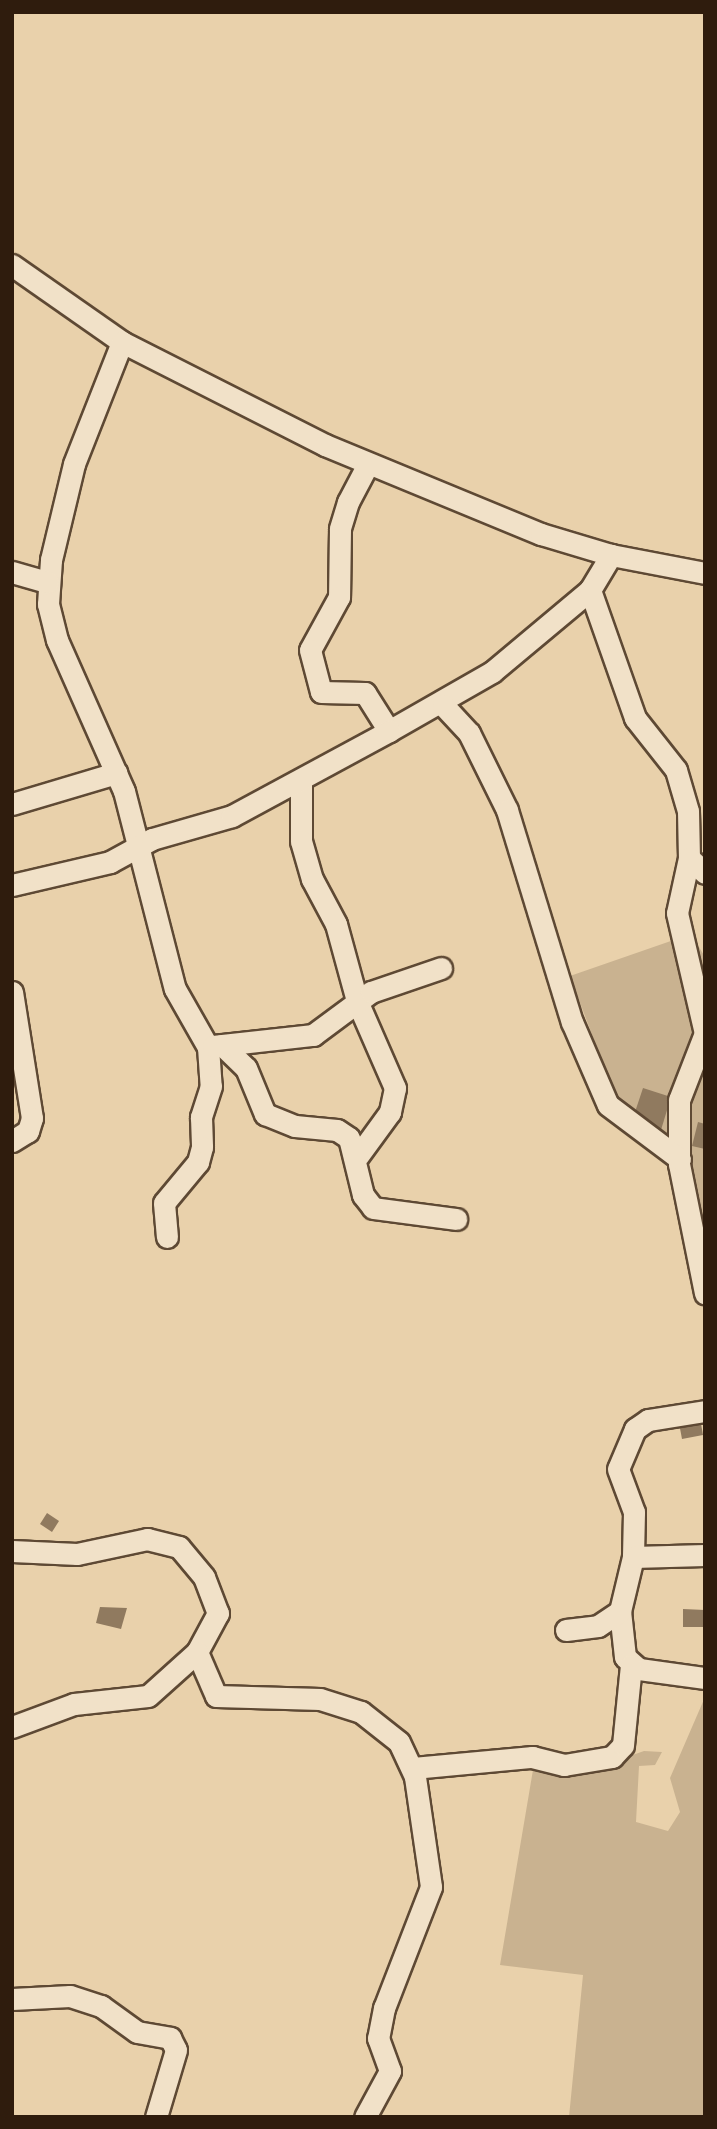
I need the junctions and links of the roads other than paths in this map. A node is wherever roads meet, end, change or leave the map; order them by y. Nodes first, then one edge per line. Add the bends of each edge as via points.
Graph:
1 (12, 265) edge
2 (122, 342) junction
3 (369, 464) junction
4 (611, 555) junction
5 (12, 572) edge
6 (705, 573) edge
7 (48, 582) junction
8 (590, 590) junction
9 (443, 705) junction
10 (389, 731) junction
11 (103, 745) junction
12 (116, 773) junction
13 (301, 781) junction
14 (80, 782) junction
15 (12, 804) edge
16 (135, 848) junction
17 (697, 865) edge
18 (12, 885) edge
19 (441, 968) dead end
20 (12, 992) edge
21 (357, 1002) junction
22 (215, 1046) junction
23 (12, 1142) edge
24 (358, 1156) junction
25 (680, 1159) junction
26 (456, 1219) dead end
27 (167, 1237) dead end
28 (705, 1293) edge
29 (705, 1411) edge
30 (12, 1551) edge
31 (705, 1555) edge
32 (633, 1557) junction
33 (620, 1611) junction
34 (566, 1630) dead end
35 (197, 1652) junction
36 (631, 1665) junction
37 (705, 1678) edge
38 (12, 1727) edge
39 (413, 1768) junction
40 (12, 1999) edge
41 (156, 2117) edge
42 (365, 2117) edge

1 - 2 street
2 - 3 street via 248,409
2 - 7 street via 74,464
3 - 4 street via 474,508
3 - 10 street via 348,502 340,529 339,597 310,650 321,692 365,693
4 - 6 street
4 - 8 street
5 - 7 street
7 - 11 street via 57,640
8 - 9 street via 492,672
8 - 17 street via 635,718 677,770
9 - 10 street
9 - 25 street via 469,733 507,810 572,1022 608,1105
10 - 13 street
11 - 12 street
11 - 14 street
12 - 14 street
12 - 16 street via 132,819
13 - 16 street via 232,816
13 - 21 street via 301,841 336,924
14 - 15 street
16 - 18 street via 110,862
16 - 22 street via 163,926 175,989
17 - 25 street via 677,914 705,1033 679,1100
19 - 21 street via 393,982
20 - 23 street via 32,1118 28,1131
21 - 22 street via 313,1035
21 - 24 street via 395,1088 390,1112
22 - 24 street via 246,1068 265,1114 295,1126 337,1130 349,1138
22 - 27 street via 211,1086 201,1117 202,1147 198,1162 164,1203
24 - 26 street via 363,1195 373,1208
25 - 28 street
29 - 32 street via 648,1420 624,1448 618,1469 634,1513
30 - 35 street via 77,1554 147,1539 179,1547 204,1577 218,1613
31 - 32 street
32 - 33 street
33 - 34 street via 598,1626
33 - 36 street
35 - 38 street via 148,1696 74,1704
35 - 39 street via 216,1696 320,1699 343,1704 398,1742
36 - 37 street
36 - 39 street via 624,1736 612,1757 564,1765 531,1757
39 - 42 street via 431,1887 384,2008 378,2038 390,2071
40 - 41 street via 70,1996 101,2006 137,2032 170,2038 176,2050

